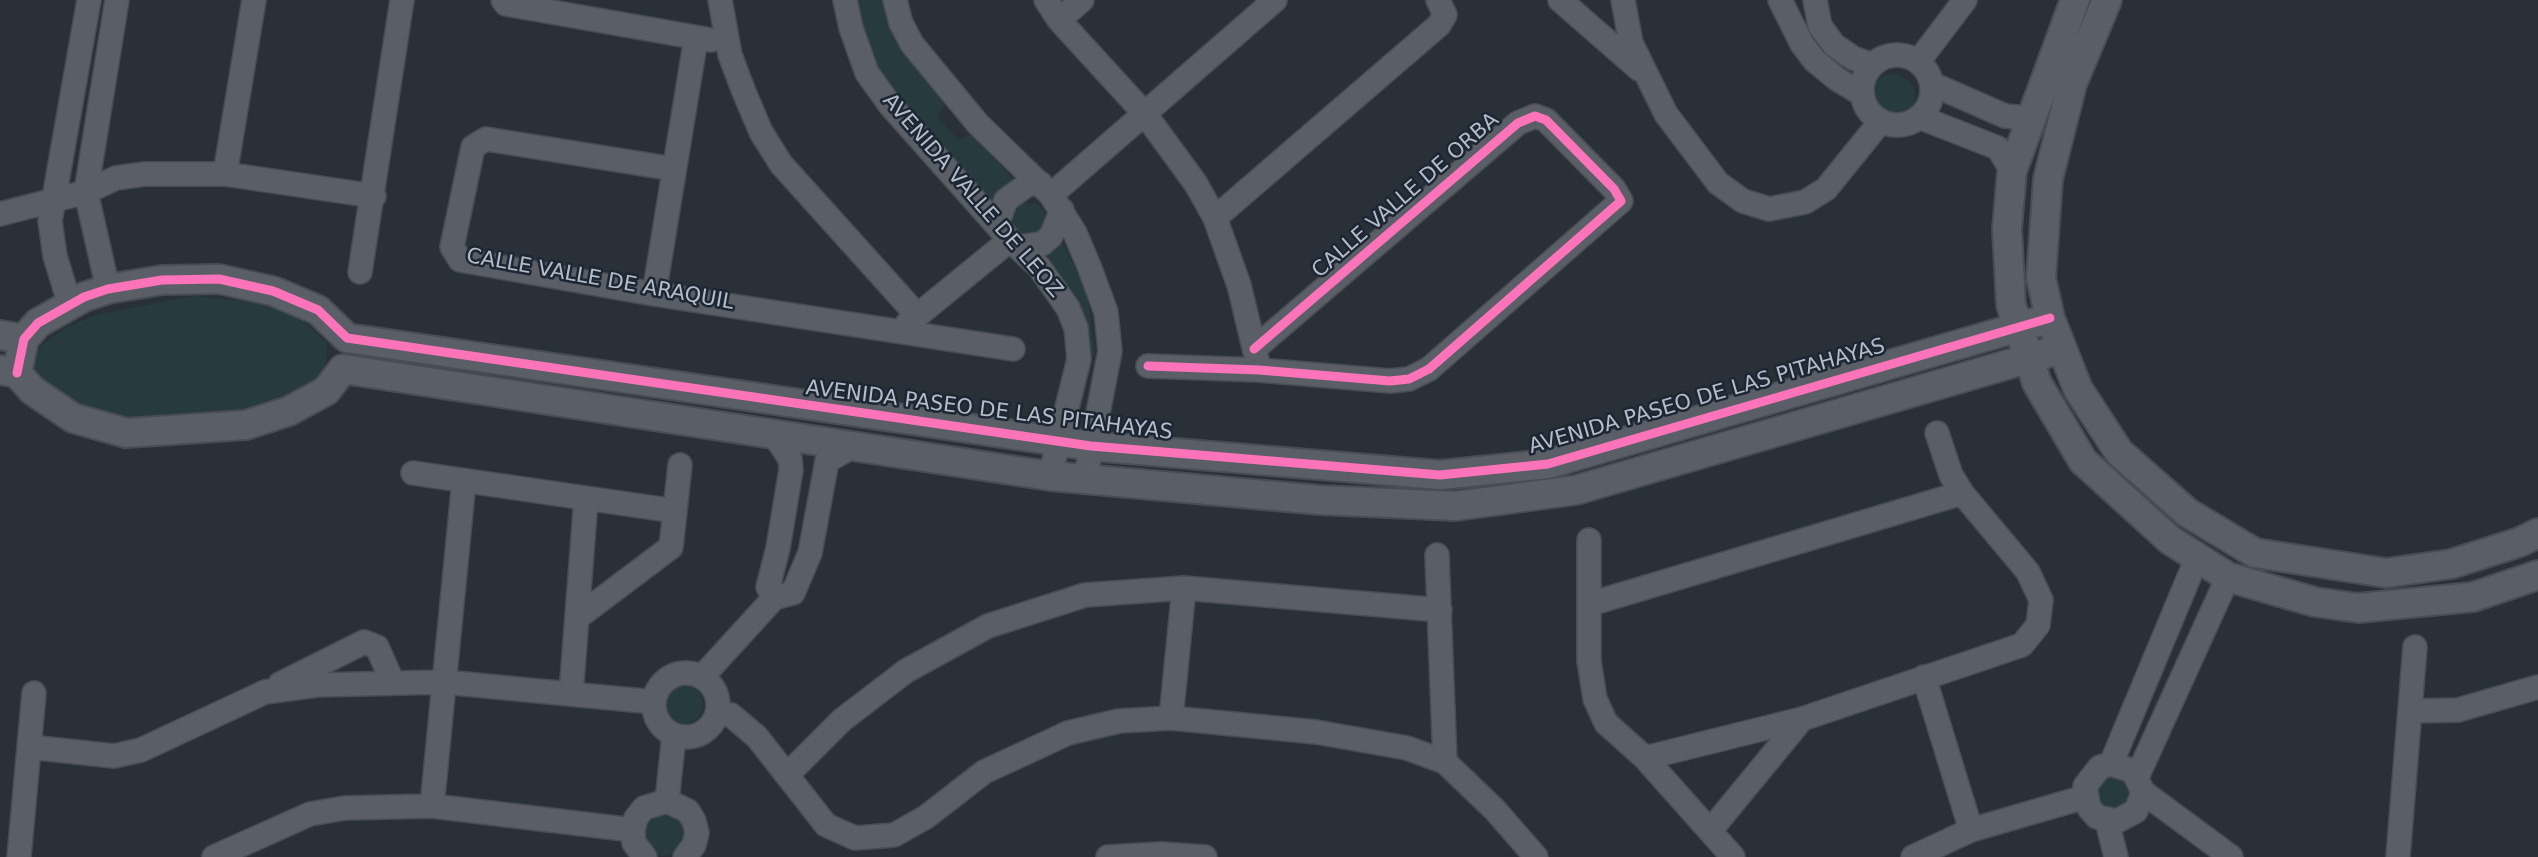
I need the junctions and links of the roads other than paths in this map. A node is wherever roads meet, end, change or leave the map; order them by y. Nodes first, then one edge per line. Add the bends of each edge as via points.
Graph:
1 (89, 0) edge
2 (117, 0) edge
3 (254, 0) edge
4 (402, 0) edge
5 (503, 0) edge
6 (720, 0) edge
7 (845, 0) edge
8 (895, 0) edge
9 (1046, 0) edge
10 (1082, 0) edge
11 (1275, 0) edge
12 (1438, 0) edge
13 (1560, 0) edge
14 (1623, 0) edge
15 (1780, 0) edge
16 (1815, 0) edge
17 (1965, 0) edge
18 (2075, 0) edge
19 (2107, 0) edge
20 (1059, 20) junction
21 (696, 38) junction
22 (728, 42) junction
23 (1917, 62) junction
24 (1872, 65) junction
25 (1645, 76) junction
26 (1932, 84) junction
27 (1862, 94) junction
28 (1146, 114) junction
29 (1919, 117) junction
30 (2029, 118) junction
31 (1881, 121) junction
32 (674, 169) junction
33 (2012, 171) junction
34 (225, 174) junction
35 (86, 192) junction
36 (374, 195) junction
37 (1051, 196) junction
38 (54, 199) junction
39 (0, 214) edge
40 (1215, 218) junction
41 (1008, 237) junction
42 (360, 272) dead end
43 (108, 289) junction
44 (654, 294) junction
45 (70, 305) junction
46 (2050, 318) junction
47 (909, 322) junction
48 (2018, 326) junction
49 (12, 337) edge
50 (347, 338) junction
51 (1013, 349) dead end
52 (2061, 349) junction
53 (1079, 359) junction
54 (1257, 359) junction
55 (2029, 359) junction
56 (1108, 365) junction
57 (1148, 366) dead end
58 (343, 369) junction
59 (8, 371) edge
60 (1706, 419) junction
61 (774, 433) junction
62 (1937, 433) dead end
63 (1060, 442) junction
64 (1091, 446) junction
65 (852, 447) junction
66 (1718, 451) junction
67 (680, 464) dead end
68 (414, 473) dead end
69 (1050, 476) junction
70 (1085, 480) junction
71 (464, 481) junction
72 (1962, 493) junction
73 (586, 499) junction
74 (675, 511) junction
75 (2538, 533) edge
76 (1589, 540) dead end
77 (778, 548) junction
78 (810, 553) junction
79 (1437, 555) dead end
80 (2197, 558) junction
81 (2409, 570) junction
82 (2538, 575) edge
83 (2228, 577) junction
84 (1184, 588) junction
85 (774, 598) junction
86 (1590, 604) junction
87 (2412, 604) junction
88 (1440, 610) junction
89 (578, 617) junction
90 (2415, 647) dead end
91 (702, 677) junction
92 (1924, 677) junction
93 (444, 682) junction
94 (393, 683) junction
95 (2538, 687) edge
96 (2145, 689) junction
97 (265, 692) junction
98 (34, 693) dead end
99 (572, 694) junction
100 (2173, 700) junction
101 (654, 702) junction
102 (2410, 710) junction
103 (718, 712) junction
104 (1171, 718) junction
105 (1802, 719) junction
106 (674, 735) junction
107 (29, 747) junction
108 (1645, 758) junction
109 (1445, 762) junction
110 (2111, 764) junction
111 (788, 774) junction
112 (2140, 784) junction
113 (2085, 797) junction
114 (667, 801) junction
115 (432, 806) junction
116 (2107, 821) junction
117 (633, 830) junction
118 (1971, 830) junction
119 (1710, 831) junction
120 (228, 854) edge
121 (19, 857) edge
122 (645, 857) edge
123 (686, 857) edge
124 (1108, 857) edge
125 (1205, 857) edge
126 (1536, 857) edge
127 (1733, 857) edge
128 (1913, 857) edge
129 (2116, 857) edge
130 (2231, 857) edge
131 (2398, 857) edge

1 - 38 street
2 - 35 street
3 - 34 street
4 - 36 street
5 - 21 street
6 - 22 street
7 - 41 street, AVENIDA VALLE DE LEOZ via 867,73
8 - 37 street, AVENIDA VALLE DE LEOZ via 901,23 929,68
9 - 20 street
10 - 20 street
11 - 28 street
12 - 40 street via 1445,15 1439,25
13 - 25 street
14 - 25 street via 1631,43
15 - 27 street via 1815,61
16 - 24 street via 1820,26 1834,45
17 - 23 street
18 - 30 street
19 - 46 street via 2072,84 2048,179 2041,278
20 - 28 street
21 - 22 street
21 - 32 street
22 - 47 street via 761,132 781,164
23 - 24 street via 1891,56
23 - 26 street
24 - 27 street
25 - 31 street via 1718,183 1743,201 1769,209 1805,202 1826,189
26 - 29 street via 1927,108
26 - 30 street via 2005,116
27 - 31 street via 1870,113
28 - 37 street
28 - 40 street
29 - 31 street via 1900,125
29 - 33 street via 1998,148
30 - 33 street
32 - 44 street
32 - 44 street, CALLE VALLE DE ARAQUIL via 486,139 473,147 452,247 460,260
33 - 48 street via 2007,229 2011,305
34 - 35 street via 116,178
34 - 36 street
35 - 38 street
35 - 43 street
36 - 42 street
37 - 41 street via 1051,236 1042,244
37 - 41 street via 1027,186 1006,200
37 - 56 street, AVENIDA VALLE DE LEOZ via 1079,244 1105,312 1110,337
38 - 39 street
38 - 45 street via 50,221 55,256
40 - 54 street via 1239,285
41 - 47 street
41 - 53 street, AVENIDA VALLE DE LEOZ via 1039,267 1068,308 1076,328
43 - 45 street
43 - 50 street via 162,280 219,279 273,290 318,310
44 - 47 street, CALLE VALLE DE ARAQUIL
45 - 49 street
46 - 48 street, AVENIDA PASEO DE LAS PITAHAYAS
46 - 52 street
47 - 51 street, CALLE VALLE DE ARAQUIL
48 - 55 street
48 - 60 street, AVENIDA PASEO DE LAS PITAHAYAS
49 - 59 street
50 - 58 street
50 - 63 street, AVENIDA PASEO DE LAS PITAHAYAS
52 - 55 street
52 - 81 street via 2078,389 2119,452 2188,513 2255,553 2386,573
53 - 56 street
53 - 63 street, AVENIDA VALLE DE LEOZ
54 - 54 street, CALLE VALLE DE ORBA via 1518,122 1535,116 1546,120 1621,201 1429,369 1409,379 1390,381
54 - 57 street
55 - 66 street
55 - 80 street via 2037,383 2083,461 2170,540
56 - 64 street, AVENIDA VALLE DE LEOZ
58 - 59 street via 326,391 289,411 246,425 126,433 73,418
58 - 61 street
60 - 64 street, AVENIDA PASEO DE LAS PITAHAYAS via 1548,464 1440,475
60 - 66 street
61 - 65 street
61 - 77 street via 790,459 791,470
62 - 72 street
63 - 64 street, AVENIDA PASEO DE LAS PITAHAYAS
63 - 69 street, AVENIDA VALLE DE LEOZ
64 - 70 street, AVENIDA VALLE DE LEOZ
65 - 69 street
65 - 78 street via 827,461
66 - 70 street via 1576,490 1456,506 1320,500
67 - 74 street
68 - 71 street
69 - 70 street
71 - 73 street
71 - 93 street
72 - 86 street
72 - 92 street via 2028,572 2041,600 2038,625 2022,645
73 - 74 street
73 - 89 street
74 - 89 street via 671,547
75 - 81 street via 2451,564
76 - 86 street
77 - 78 street
77 - 85 street via 768,587
78 - 85 street via 793,593
79 - 88 street
80 - 83 street
80 - 96 street
81 - 87 street
82 - 87 street via 2473,597
83 - 87 street via 2315,602 2358,608
83 - 100 street
84 - 88 street
84 - 104 street
84 - 111 street via 1085,595 988,626 906,671 842,720
85 - 91 street
86 - 108 street via 1589,661 1595,699 1606,723
88 - 109 street
89 - 99 street
90 - 102 street
91 - 101 street via 680,673 670,677 661,684
91 - 103 street via 718,698
92 - 105 street
92 - 118 street
93 - 94 street
93 - 99 street
93 - 115 street
94 - 97 street
94 - 97 street via 377,647 364,642
95 - 102 street via 2458,710
96 - 100 street
96 - 110 street
97 - 107 street via 141,750 114,756
98 - 107 street
99 - 101 street
100 - 112 street
101 - 106 street via 656,718
102 - 131 street
103 - 106 street via 701,733
103 - 111 street via 731,716 757,737
104 - 109 street via 1316,732 1407,748
104 - 111 street via 1119,721 1068,733 984,772 926,817 894,835 855,838 826,825
105 - 108 street
105 - 119 street
106 - 114 street
107 - 121 street
108 - 119 street
109 - 126 street
110 - 112 street via 2123,765
110 - 113 street via 2091,775
112 - 116 street via 2136,811 2128,818
112 - 130 street
113 - 116 street via 2089,808
113 - 118 street
114 - 117 street via 644,808
114 - 123 street via 678,804 694,821 694,845
115 - 117 street
115 - 120 street via 345,808 310,814
116 - 129 street
117 - 122 street via 634,843
118 - 128 street
119 - 127 street
124 - 125 street

